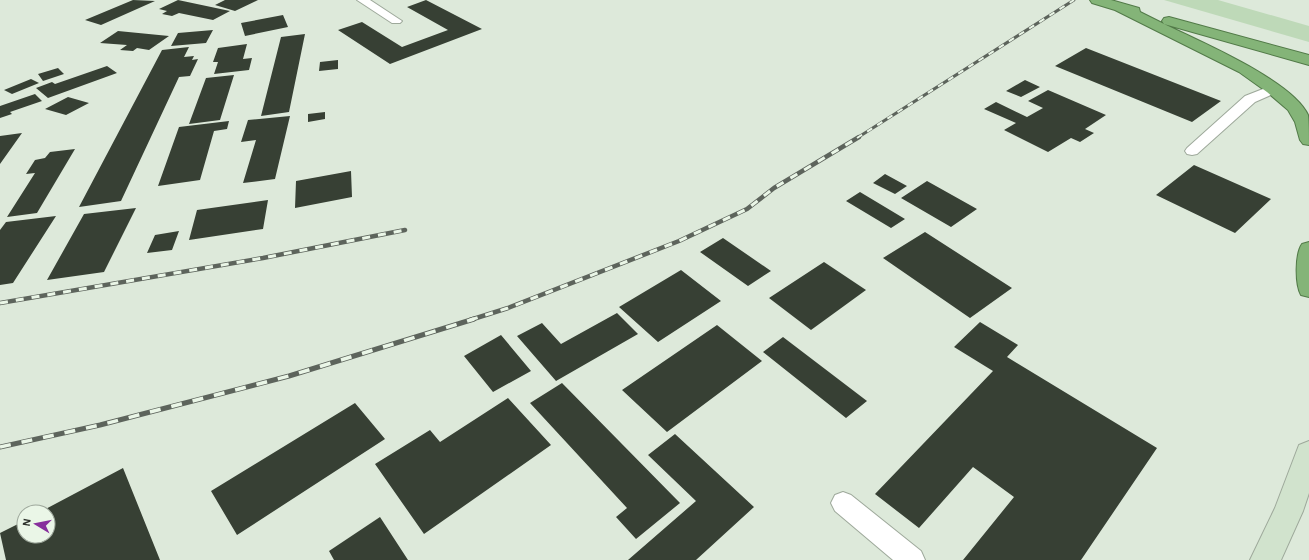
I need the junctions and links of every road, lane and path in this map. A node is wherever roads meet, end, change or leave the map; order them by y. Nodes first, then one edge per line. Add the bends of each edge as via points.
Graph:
1 (362, 0) edge
2 (1098, 0) edge
3 (1121, 8) junction
4 (396, 21) dead end
5 (1309, 60) edge
6 (1273, 89) junction
7 (1309, 140) edge
8 (1192, 151) dead end
9 (1309, 249) edge
10 (1309, 289) edge
11 (1309, 453) edge
12 (843, 503) dead end
13 (912, 560) edge
14 (1265, 560) edge

1 - 4 lane
2 - 3 highway
3 - 5 highway
3 - 6 highway via 1244,69
6 - 7 highway via 1295,107 1304,122
6 - 8 lane via 1250,99
9 - 10 highway
11 - 14 main road via 1288,511
12 - 13 lane

